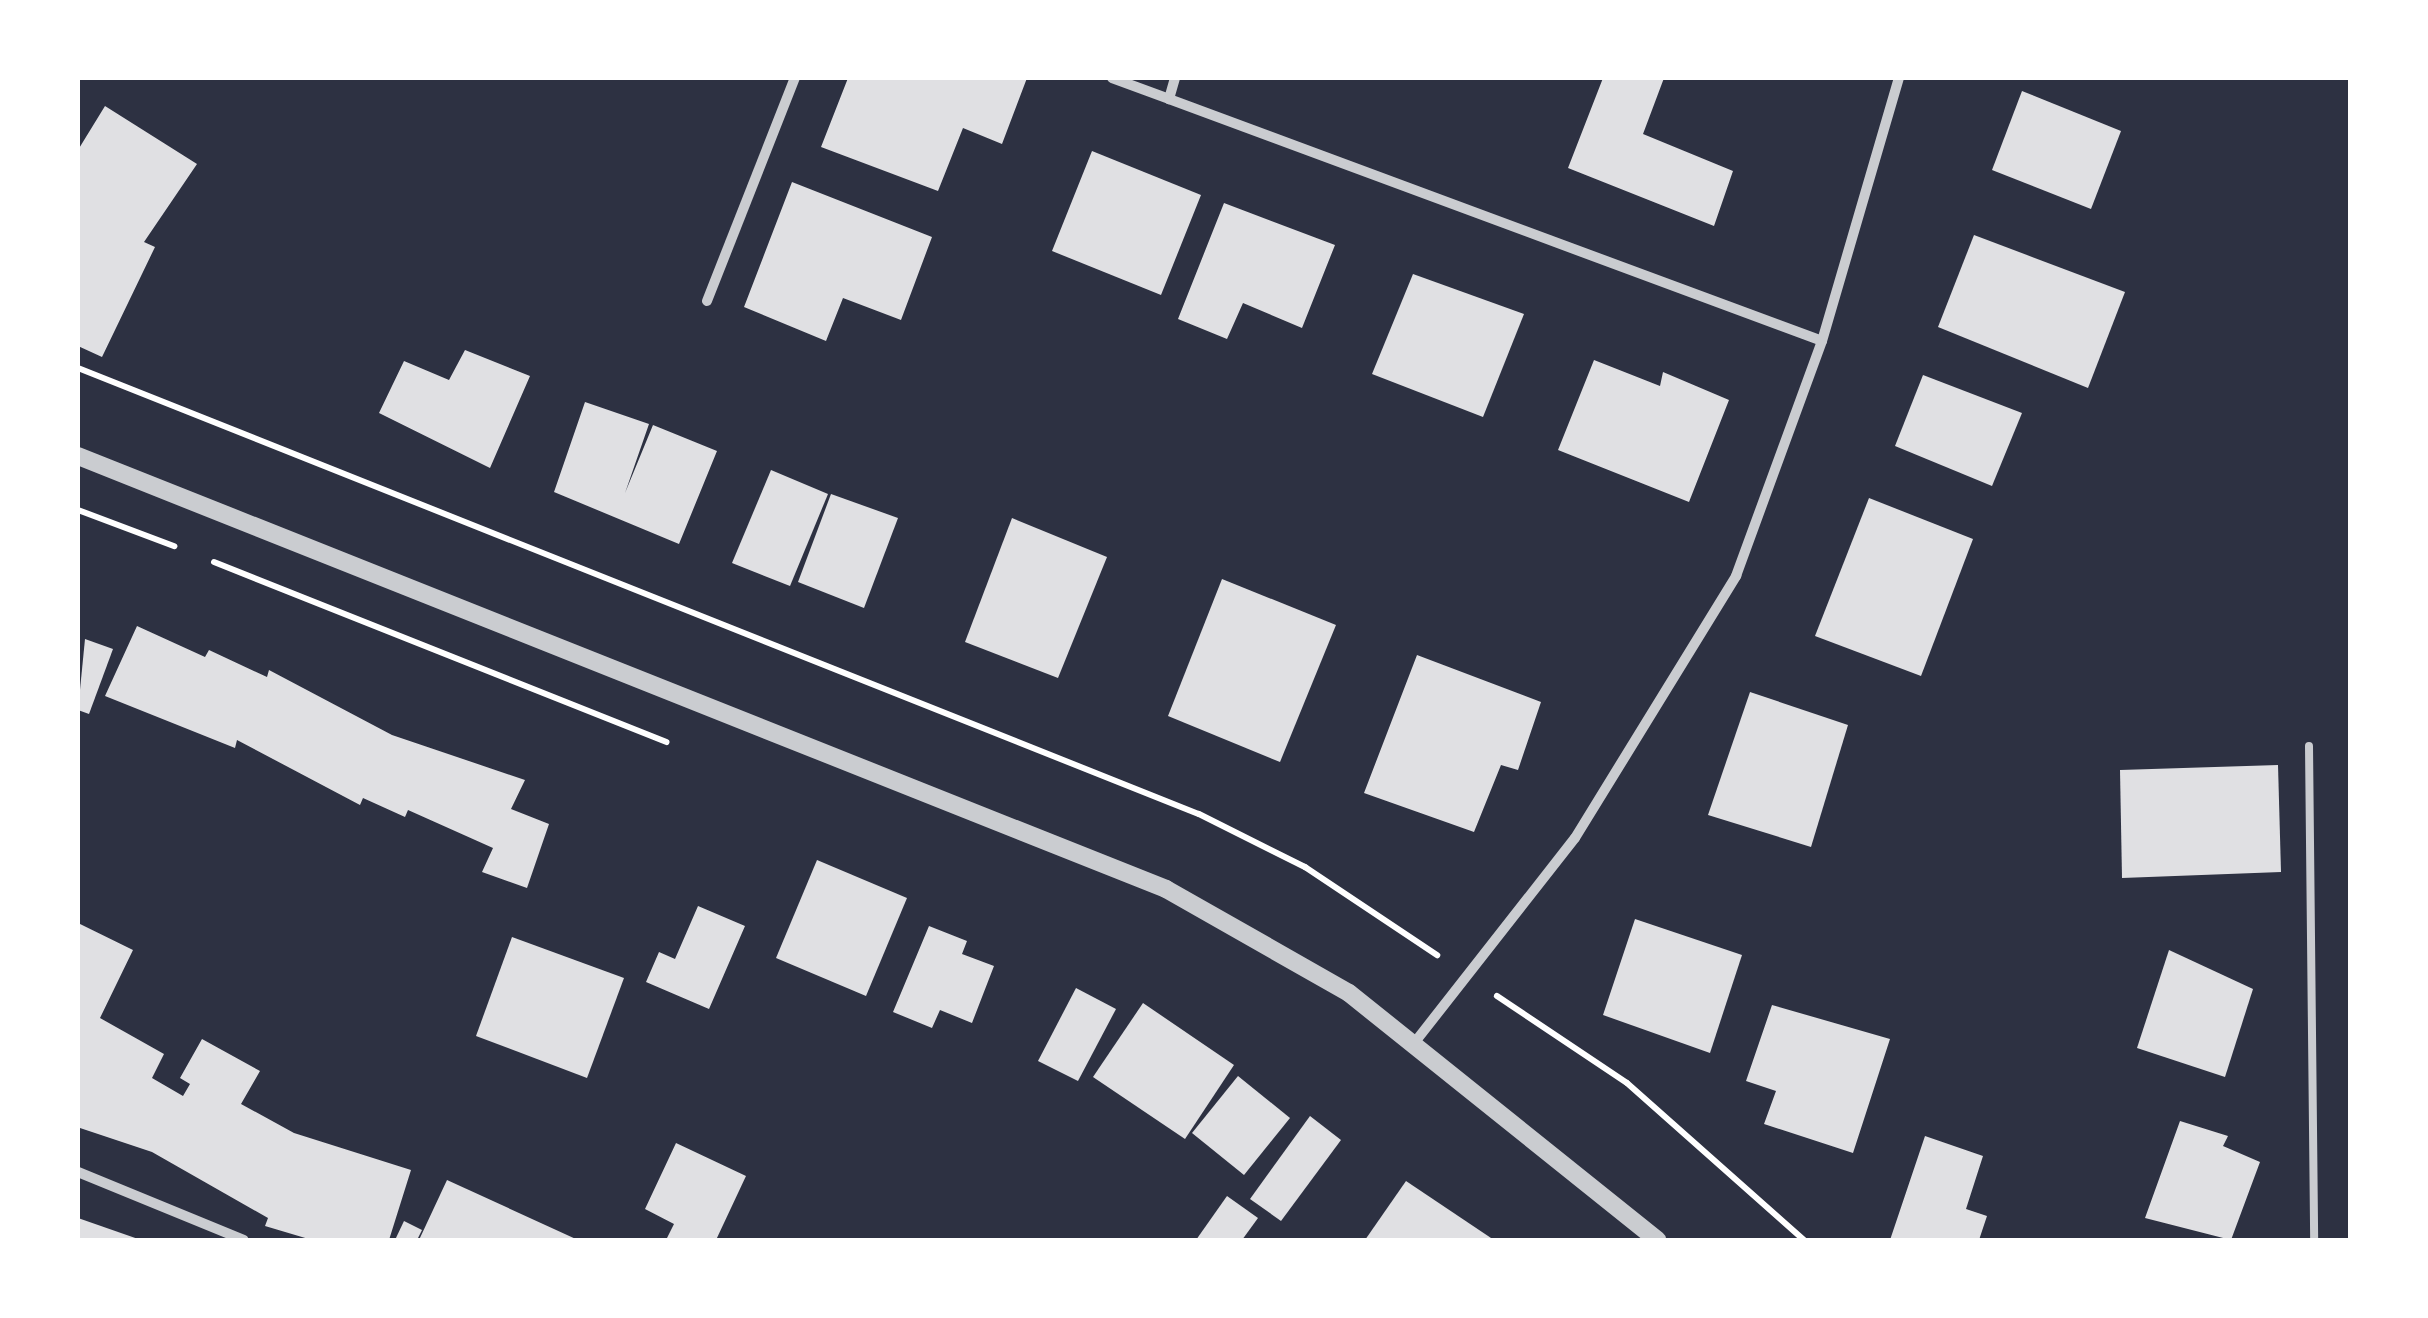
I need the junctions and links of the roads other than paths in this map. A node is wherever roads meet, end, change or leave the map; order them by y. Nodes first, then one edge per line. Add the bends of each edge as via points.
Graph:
1 (795, 78) edge
2 (1112, 78) edge
3 (1175, 78) edge
4 (1899, 78) edge
5 (1169, 99) junction
6 (707, 300) dead end
7 (1822, 342) junction
8 (78, 456) edge
9 (2309, 746) dead end
10 (1415, 1042) junction
11 (78, 1172) edge
12 (236, 1239) edge
13 (1657, 1240) edge
14 (2314, 1240) edge

1 - 6 street
2 - 5 street
3 - 5 street
4 - 7 street
5 - 7 street
7 - 10 street via 1772,490 1699,646 1575,838
8 - 10 street via 1166,888
9 - 14 lane
10 - 13 street
11 - 12 street

